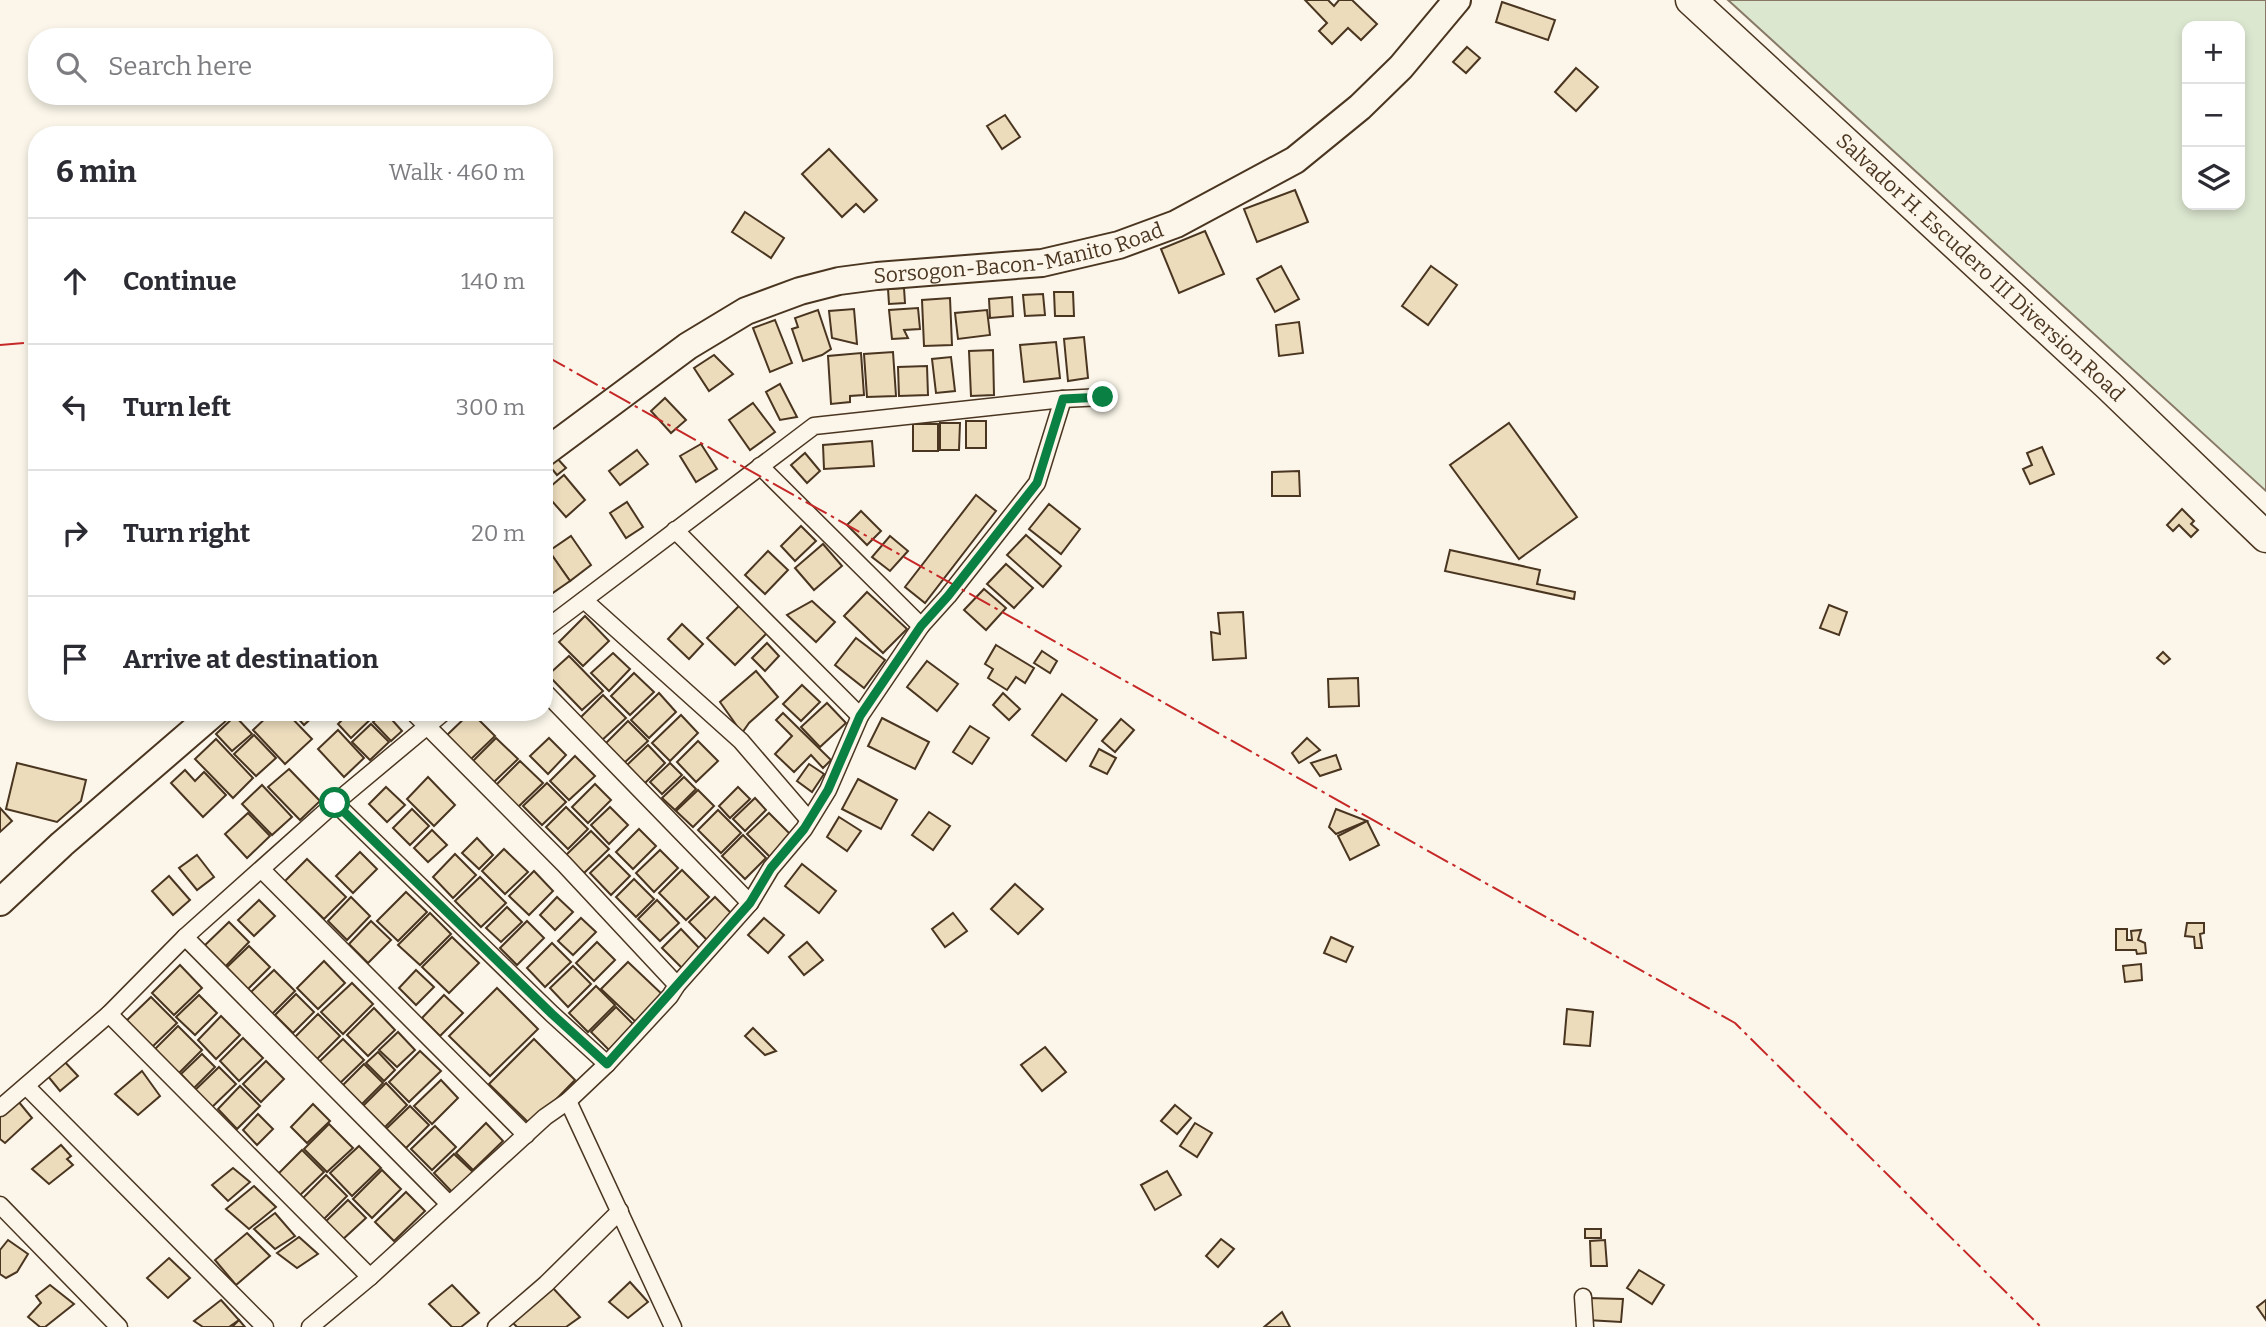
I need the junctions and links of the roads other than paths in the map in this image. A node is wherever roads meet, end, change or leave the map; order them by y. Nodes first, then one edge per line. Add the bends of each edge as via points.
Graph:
1 (1457, 0) edge
2 (1691, 0) edge
3 (1103, 397) dead end
4 (1063, 399) junction
5 (553, 446) edge
6 (760, 466) junction
7 (675, 530) junction
8 (2266, 537) edge
9 (584, 600) junction
10 (553, 623) edge
11 (921, 626) junction
12 (553, 700) edge
13 (860, 716) junction
14 (205, 721) edge
15 (422, 721) edge
16 (433, 721) edge
17 (427, 726) junction
18 (335, 803) junction
19 (809, 820) junction
20 (262, 870) junction
21 (0, 902) edge
22 (750, 903) junction
23 (185, 937) junction
24 (677, 985) junction
25 (109, 1014) junction
26 (607, 1064) junction
27 (26, 1086) junction
28 (568, 1101) junction
29 (0, 1108) edge
30 (526, 1135) junction
31 (449, 1204) junction
32 (0, 1205) edge
33 (620, 1211) junction
34 (370, 1277) junction
35 (1583, 1297) dead end
36 (669, 1321) edge
37 (119, 1327) edge
38 (265, 1327) edge
39 (310, 1327) edge
40 (496, 1327) edge
41 (654, 1327) edge
42 (1585, 1327) edge

1 - 5 main road, Sorsogon-Bacon-Manito Road via 1401,67 1295,160 1188,218 1082,256 877,276 800,291 746,311 688,346
2 - 8 highway, Salvador H. Escudero III Diversion Road
3 - 4 street
4 - 6 street via 814,426
4 - 11 street via 1037,483
6 - 7 street
6 - 11 street
7 - 9 street
7 - 13 street
9 - 10 street
9 - 19 street via 741,741
11 - 13 street
12 - 22 street
13 - 19 street via 828,790
14 - 21 main road
15 - 17 street
16 - 17 street
17 - 18 street
17 - 24 street
18 - 20 street
18 - 26 street
19 - 22 street
20 - 23 street
20 - 30 street
22 - 24 street
23 - 25 street
23 - 31 street
24 - 26 street
25 - 27 street
25 - 34 street
26 - 28 street
27 - 29 street
27 - 38 street
28 - 30 street
28 - 33 street
30 - 31 street
31 - 34 street
32 - 37 street
33 - 36 street
33 - 40 street
34 - 39 street
35 - 42 street
36 - 41 street

